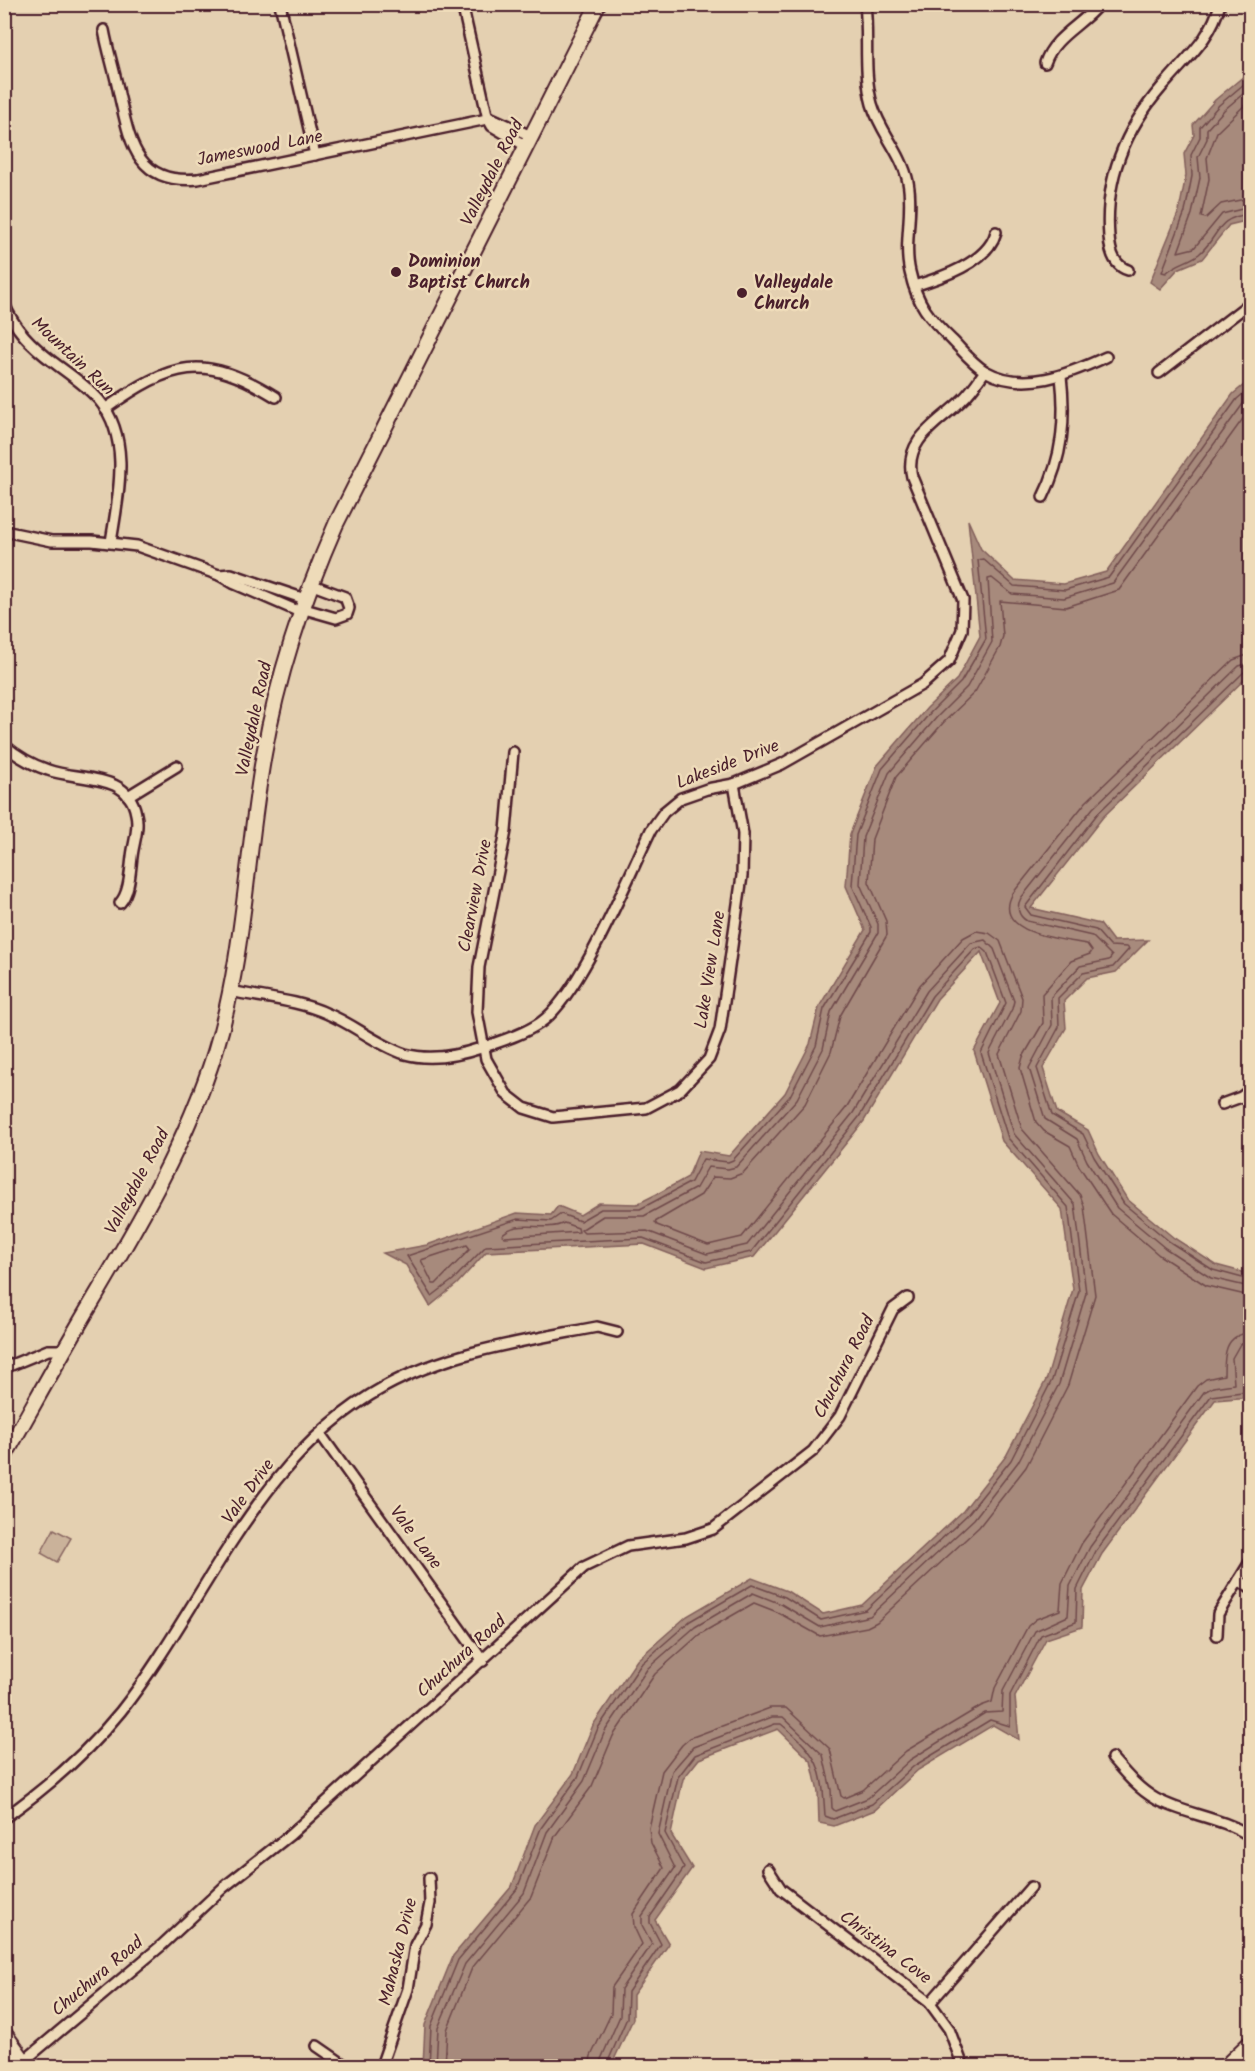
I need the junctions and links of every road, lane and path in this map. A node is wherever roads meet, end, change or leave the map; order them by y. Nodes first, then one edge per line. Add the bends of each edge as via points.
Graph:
1 (280, 4) edge
2 (462, 4) edge
3 (598, 4) edge
4 (865, 4) edge
5 (1099, 4) edge
6 (1220, 4) edge
7 (104, 30) dead end
8 (1045, 63) dead end
9 (488, 119) junction
10 (529, 141) junction
11 (315, 155) junction
12 (996, 232) dead end
13 (1128, 270) dead end
14 (914, 286) junction
15 (4, 303) edge
16 (1251, 303) edge
17 (7, 318) edge
18 (1106, 357) dead end
19 (985, 371) junction
20 (1159, 373) dead end
21 (1060, 376) junction
22 (276, 396) dead end
23 (105, 409) junction
24 (1043, 496) dead end
25 (4, 531) edge
26 (111, 542) junction
27 (219, 575) junction
28 (310, 584) junction
29 (302, 606) junction
30 (4, 745) edge
31 (513, 752) dead end
32 (177, 766) dead end
33 (734, 784) junction
34 (128, 796) junction
35 (120, 903) dead end
36 (230, 991) junction
37 (483, 1047) junction
38 (1251, 1090) edge
39 (1222, 1104) dead end
40 (908, 1298) dead end
41 (617, 1332) dead end
42 (65, 1350) junction
43 (4, 1368) edge
44 (321, 1435) junction
45 (4, 1457) edge
46 (1251, 1562) edge
47 (1239, 1580) junction
48 (1251, 1588) edge
49 (1217, 1635) dead end
50 (483, 1661) junction
51 (1112, 1758) dead end
52 (4, 1818) edge
53 (1251, 1836) edge
54 (768, 1869) dead end
55 (429, 1878) dead end
56 (1031, 1887) dead end
57 (930, 2003) junction
58 (4, 2032) edge
59 (1251, 2043) edge
60 (317, 2046) dead end
61 (26, 2064) edge
62 (346, 2067) edge
63 (381, 2067) edge
64 (963, 2067) edge
65 (1226, 2067) edge

1 - 11 street
2 - 9 street
3 - 10 main road, Valleydale Road
4 - 14 street via 871,102 903,164 910,191 908,263
5 - 8 street via 1052,45
6 - 13 street via 1204,40 1140,115 1113,172 1108,204 1110,242 1115,261
7 - 11 street, Jameswood Lane via 133,147 150,170 190,180
9 - 10 street via 498,119
9 - 11 street, Jameswood Lane
10 - 28 main road, Valleydale Road via 341,513
12 - 14 street via 958,271
14 - 19 street via 931,320
15 - 17 street, Mountain Run
16 - 20 street
17 - 23 street, Mountain Run via 30,344 86,387
18 - 21 street
19 - 21 street via 1019,382
19 - 33 street, Lakeside Drive via 963,399 922,435 911,462 912,477 963,600 962,630 952,657 940,671 907,693 782,764
21 - 24 street via 1063,434
22 - 23 street via 230,373 193,367 150,379
23 - 26 street, Mountain Run via 120,458
25 - 26 street via 52,541
26 - 27 street via 137,546
27 - 29 street
27 - 29 street via 231,574
28 - 29 main road, Valleydale Road
28 - 29 street via 345,597 347,614 336,618
29 - 36 main road, Valleydale Road via 278,685 264,753
30 - 34 street via 20,758 48,770 116,785
31 - 37 street, Clearview Drive via 506,831 477,986
32 - 34 street
33 - 37 street, Lakeside Drive via 692,794 664,812 562,1001 540,1023
33 - 37 street, Lake View Lane via 744,853 729,975 717,1041 709,1059 688,1083 646,1108 553,1117 524,1108 506,1094 490,1070
34 - 35 street via 137,820 127,889
36 - 37 street, Lakeside Drive via 325,1012 407,1054 442,1057
36 - 42 main road, Valleydale Road via 208,1072 180,1142
38 - 39 street
40 - 50 street, Chuchura Road via 893,1309 831,1432 813,1451 713,1529 628,1546 584,1567
41 - 44 street, Vale Drive via 597,1327 487,1349 426,1367 382,1389
42 - 43 street via 48,1350
42 - 45 main road, Valleydale Road
44 - 50 street, Vale Lane
44 - 52 street, Vale Drive via 289,1464 257,1507 120,1712 77,1760
46 - 47 street
47 - 48 street
47 - 49 street via 1218,1614
50 - 61 street, Chuchura Road
51 - 53 street via 1137,1786 1154,1798 1227,1823
54 - 57 street, Christina Cove via 781,1889
55 - 63 street, Mahaska Drive via 426,1923 415,1945 408,1989
56 - 57 street
57 - 64 street, Christina Cove via 950,2029
58 - 61 main road
59 - 65 main road
60 - 62 street

